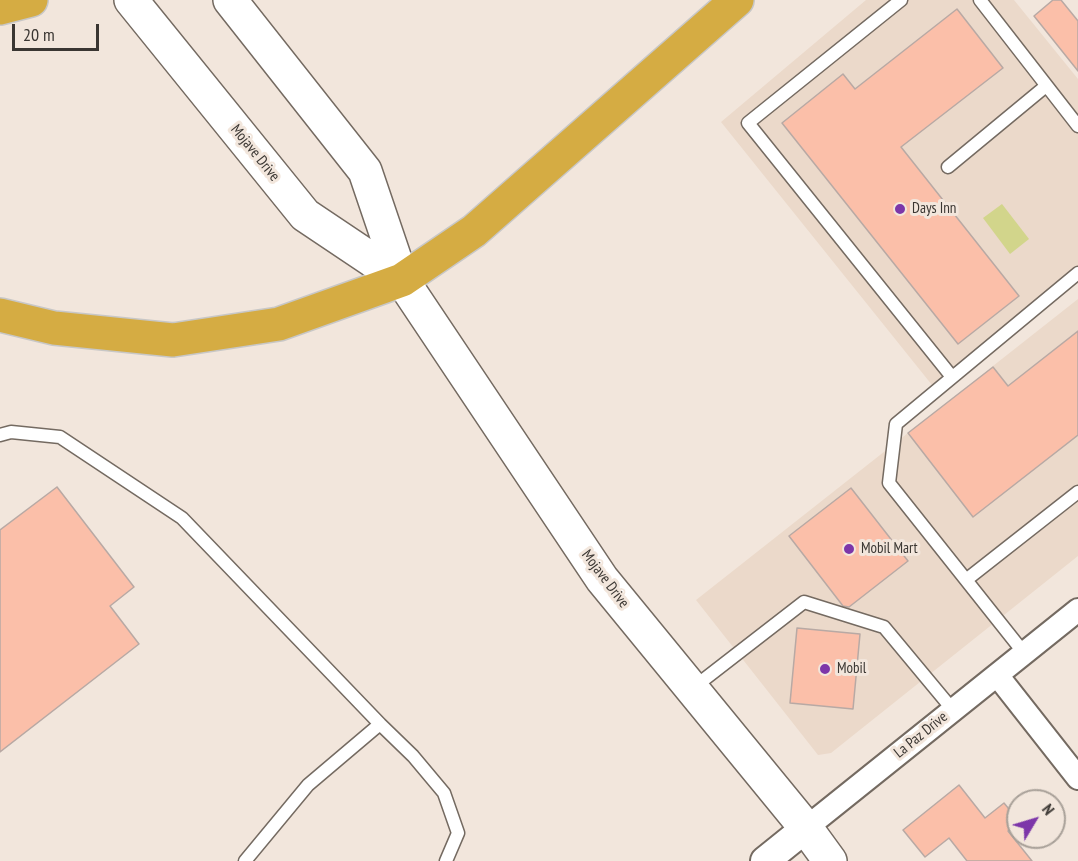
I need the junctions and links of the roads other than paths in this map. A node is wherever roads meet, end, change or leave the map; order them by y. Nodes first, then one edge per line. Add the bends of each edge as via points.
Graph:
1 (31, 0) edge
2 (131, 0) edge
3 (230, 0) edge
4 (737, 0) edge
5 (901, 0) edge
6 (980, 0) edge
7 (0, 8) edge
8 (1047, 86) junction
9 (1078, 126) edge
10 (948, 167) dead end
11 (1078, 273) edge
12 (402, 280) junction
13 (0, 315) edge
14 (952, 376) junction
15 (0, 435) edge
16 (1078, 492) edge
17 (966, 580) junction
18 (1078, 610) edge
19 (1024, 653) junction
20 (997, 675) junction
21 (692, 688) junction
22 (953, 710) junction
23 (380, 724) junction
24 (1078, 778) edge
25 (806, 828) junction
26 (245, 861) edge
27 (446, 861) edge
28 (765, 861) edge
29 (830, 861) edge

1 - 7 highway
2 - 12 main road, Mojave Drive via 305,215
3 - 12 main road, Mojave Drive via 366,171
4 - 12 highway via 474,231
5 - 14 lane via 748,123
6 - 8 lane
8 - 9 lane
8 - 10 lane
11 - 14 lane
12 - 13 highway via 279,324 173,340 54,328
12 - 21 main road, Mojave Drive via 602,579
14 - 17 lane via 896,424 889,483
15 - 23 lane via 11,432 60,437 182,518
16 - 17 lane
17 - 19 lane
18 - 19 street, La Paz Drive
19 - 20 street, La Paz Drive
20 - 22 street, La Paz Drive
20 - 24 street
21 - 22 lane via 804,602 884,627
21 - 25 main road, Mojave Drive
22 - 25 street, La Paz Drive
23 - 26 lane via 308,785
23 - 27 lane via 444,793 458,833
25 - 28 street, La Paz Drive
25 - 29 main road, Mojave Drive

